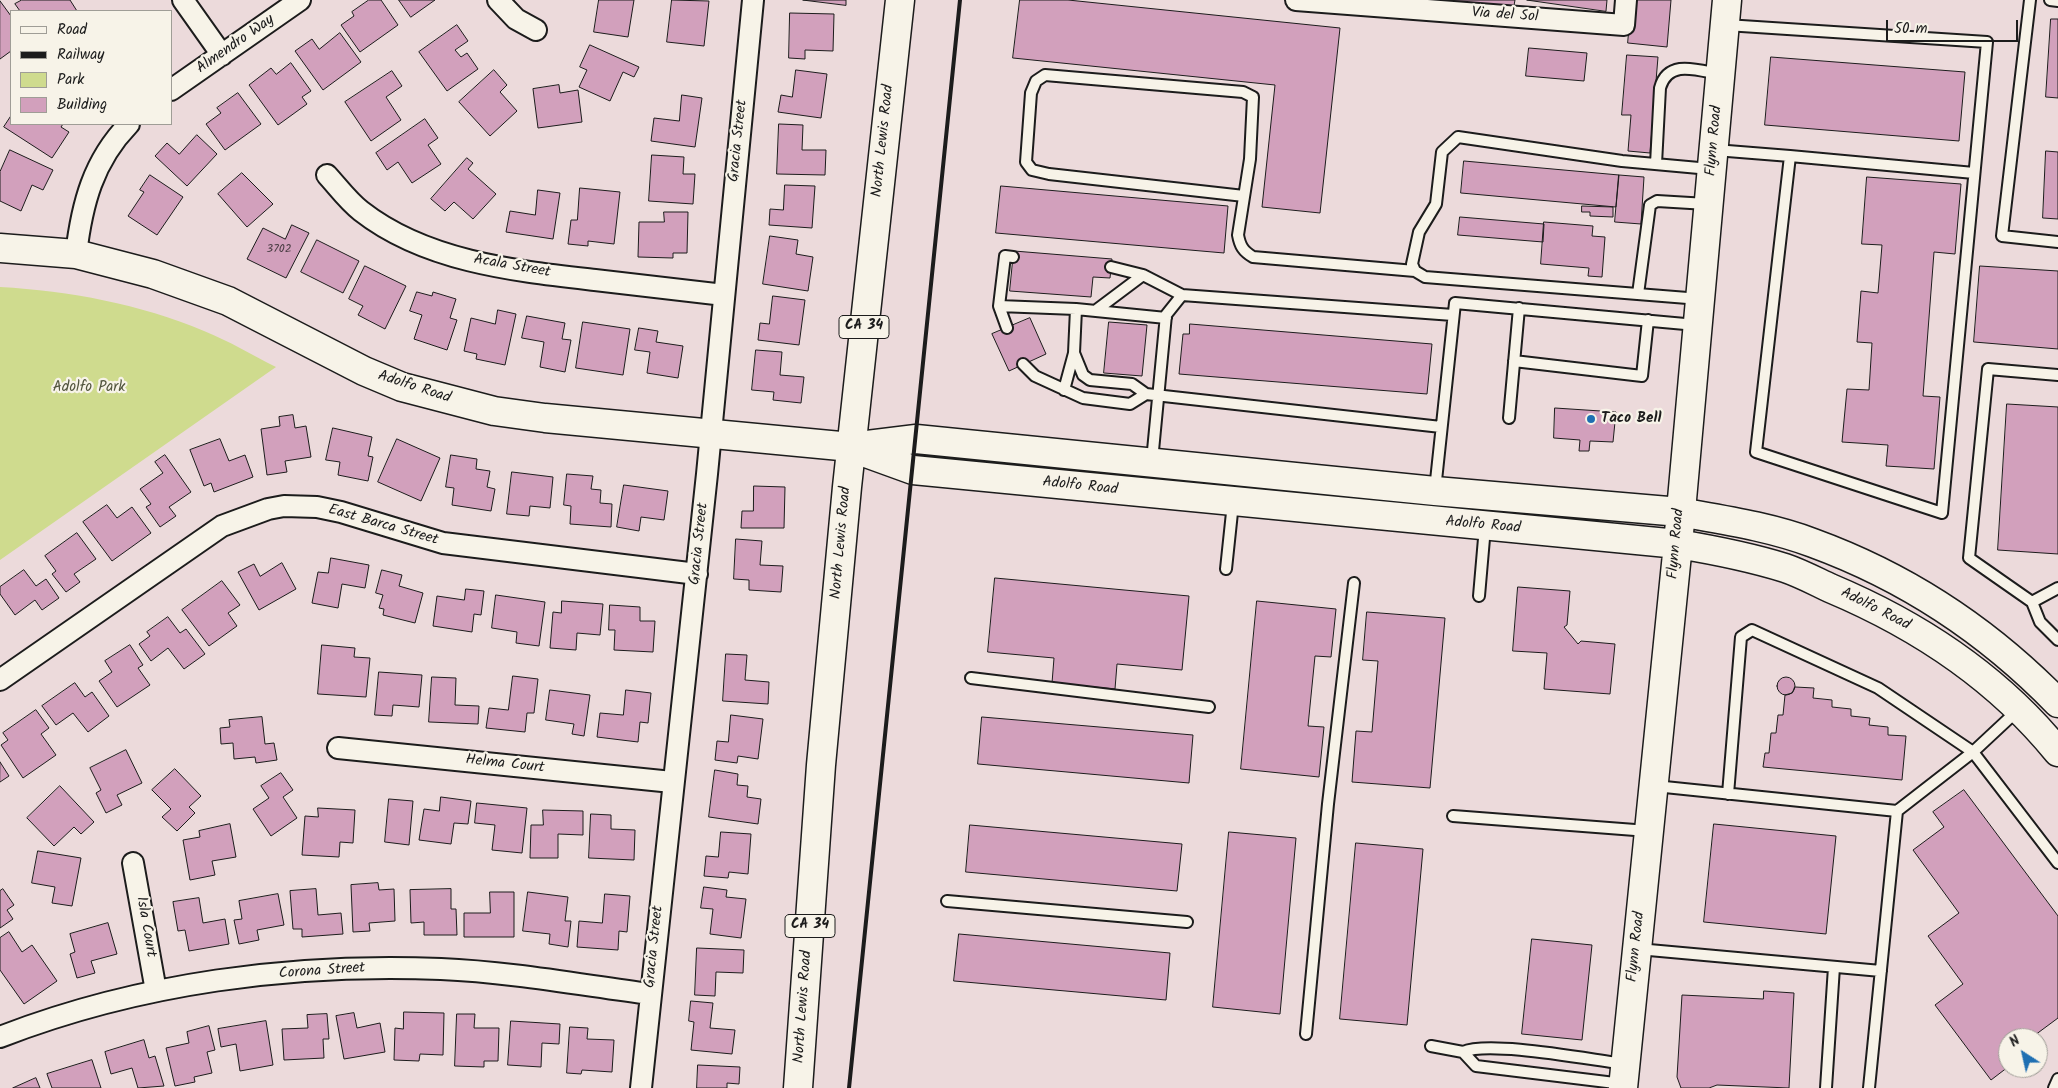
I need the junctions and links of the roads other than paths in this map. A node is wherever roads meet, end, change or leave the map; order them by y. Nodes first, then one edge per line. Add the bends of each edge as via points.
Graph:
1 (183, 0) edge
2 (300, 0) edge
3 (498, 0) edge
4 (752, 0) edge
5 (900, 0) edge
6 (1296, 0) edge
7 (1626, 0) edge
8 (2030, 0) edge
9 (2050, 0) edge
10 (2058, 1) edge
11 (1726, 12) edge
12 (536, 30) dead end
13 (222, 55) junction
14 (1721, 74) junction
15 (172, 89) edge
16 (128, 125) edge
17 (1790, 156) junction
18 (1714, 160) junction
19 (1656, 164) junction
20 (1974, 173) junction
21 (327, 175) dead end
22 (1244, 196) junction
23 (1710, 204) junction
24 (2058, 242) edge
25 (0, 248) edge
26 (76, 254) junction
27 (1013, 257) dead end
28 (1111, 267) dead end
29 (1415, 271) junction
30 (1143, 275) junction
31 (1638, 294) junction
32 (724, 295) junction
33 (1182, 295) junction
34 (999, 306) junction
35 (1518, 308) junction
36 (1076, 309) junction
37 (1095, 311) junction
38 (1699, 312) junction
39 (1453, 314) junction
40 (1166, 318) junction
41 (1648, 320) junction
42 (1007, 328) dead end
43 (1074, 352) junction
44 (1514, 361) junction
45 (1023, 364) dead end
46 (2058, 375) edge
47 (1064, 390) junction
48 (1152, 395) junction
49 (1509, 418) dead end
50 (1442, 426) junction
51 (711, 433) junction
52 (851, 447) junction
53 (1152, 461) junction
54 (1435, 491) junction
55 (1233, 503) junction
56 (1680, 512) junction
57 (1485, 526) junction
58 (1678, 544) junction
59 (1226, 568) dead end
60 (697, 574) junction
61 (1354, 583) dead end
62 (2058, 588) edge
63 (1479, 596) dead end
64 (2032, 602) junction
65 (2058, 640) edge
66 (971, 678) dead end
67 (0, 680) edge
68 (2058, 703) edge
69 (1209, 707) dead end
70 (2018, 709) junction
71 (338, 748) dead end
72 (1973, 752) junction
73 (2058, 752) edge
74 (672, 782) junction
75 (1654, 786) junction
76 (1728, 794) junction
77 (1898, 811) junction
78 (1453, 816) dead end
79 (1649, 832) junction
80 (2058, 862) edge
81 (133, 863) dead end
82 (947, 901) dead end
83 (1187, 922) dead end
84 (1637, 948) junction
85 (1834, 967) junction
86 (1881, 971) junction
87 (156, 991) junction
88 (650, 994) junction
89 (1306, 1034) dead end
90 (1, 1036) edge
91 (1431, 1046) dead end
92 (1463, 1052) junction
93 (1624, 1079) edge
94 (2058, 1080) edge
95 (641, 1088) edge
96 (798, 1088) edge
97 (1826, 1088) edge
98 (1868, 1088) edge
99 (2054, 1088) edge

1 - 13 street
2 - 13 street, Almendro Way
3 - 12 street via 516,19
4 - 32 street, Gracia Street
5 - 52 main road, North Lewis Road / CA 34
6 - 7 street, Via del Sol via 1624,26
8 - 24 lane via 2002,236
9 - 10 lane
11 - 14 main road, Flynn Road
11 - 20 lane via 1987,42
13 - 15 street, Almendro Way
14 - 18 main road, Flynn Road
14 - 19 lane via 1685,68 1671,71 1663,77
16 - 26 street via 94,173 80,217
17 - 18 lane
17 - 20 lane
17 - 20 lane via 1756,452 1942,513
18 - 19 lane
18 - 23 main road, Flynn Road
19 - 29 lane via 1458,137 1442,152 1436,204 1419,232 1412,264
21 - 32 street, Acala Street via 359,210 382,226 452,255 542,274
22 - 22 lane via 1250,159 1253,97 1242,92 1044,75 1036,81 1026,162 1032,170
22 - 29 lane via 1238,235 1240,245 1253,257
23 - 31 lane via 1657,201 1650,205
23 - 38 main road, Flynn Road
25 - 26 main road, Adolfo Road
26 - 51 main road, Adolfo Road via 153,274 228,301 364,371 440,398 494,411 545,418
27 - 34 lane via 1005,256
28 - 30 lane
29 - 31 lane via 1425,277
30 - 33 lane
30 - 37 lane
31 - 38 lane
32 - 51 street, Gracia Street
33 - 39 lane
33 - 40 lane
34 - 36 lane
34 - 42 lane
35 - 39 lane via 1455,303
35 - 41 lane
35 - 44 lane
36 - 37 lane
36 - 43 lane
37 - 40 lane
38 - 41 lane
38 - 56 main road, Flynn Road
39 - 50 lane
40 - 48 lane
41 - 44 lane via 1642,376
43 - 47 lane
43 - 48 lane via 1083,375 1090,380 1132,384
44 - 49 lane
45 - 47 lane via 1035,376
46 - 64 lane via 1988,369 1969,558
47 - 48 lane via 1084,398 1130,404
48 - 50 lane
48 - 53 lane
50 - 54 lane
51 - 52 main road, Adolfo Road
51 - 60 street, Gracia Street
52 - 53 main road, Adolfo Road via 916,439
52 - 55 main road, Adolfo Road via 913,470
52 - 96 main road, North Lewis Road / CA 34 via 821,765
53 - 54 main road, Adolfo Road
54 - 56 main road, Adolfo Road
55 - 57 main road, Adolfo Road
55 - 59 lane
56 - 58 main road, Flynn Road
56 - 68 main road, Adolfo Road via 1812,542 1866,565 1955,615 1994,643
57 - 58 main road, Adolfo Road
57 - 63 lane
58 - 70 main road, Adolfo Road via 1785,568 1864,602 1938,644
58 - 75 main road, Flynn Road
60 - 67 street, East Barca Street via 443,543 341,512 309,506 276,508 252,513 222,526
60 - 74 street, Gracia Street
61 - 89 lane
62 - 64 lane
64 - 65 lane via 2040,622
66 - 69 lane
70 - 72 lane
70 - 73 main road, Adolfo Road
71 - 74 street, Helma Court
72 - 76 lane via 1878,688 1752,630 1741,637
72 - 77 lane
72 - 80 lane
74 - 88 street, Gracia Street
75 - 76 lane
75 - 79 main road, Flynn Road
76 - 77 lane
77 - 86 lane
78 - 79 lane
79 - 84 main road, Flynn Road
81 - 87 street, Isla Court
82 - 83 lane
84 - 85 lane
84 - 93 main road, Flynn Road
85 - 86 lane
85 - 97 lane
86 - 98 lane
87 - 88 street, Corona Street via 295,972 441,969
87 - 90 street, Corona Street via 84,1008
88 - 95 street, Gracia Street
91 - 92 lane
92 - 93 lane via 1473,1048 1503,1049
92 - 93 lane via 1476,1066
94 - 99 lane

